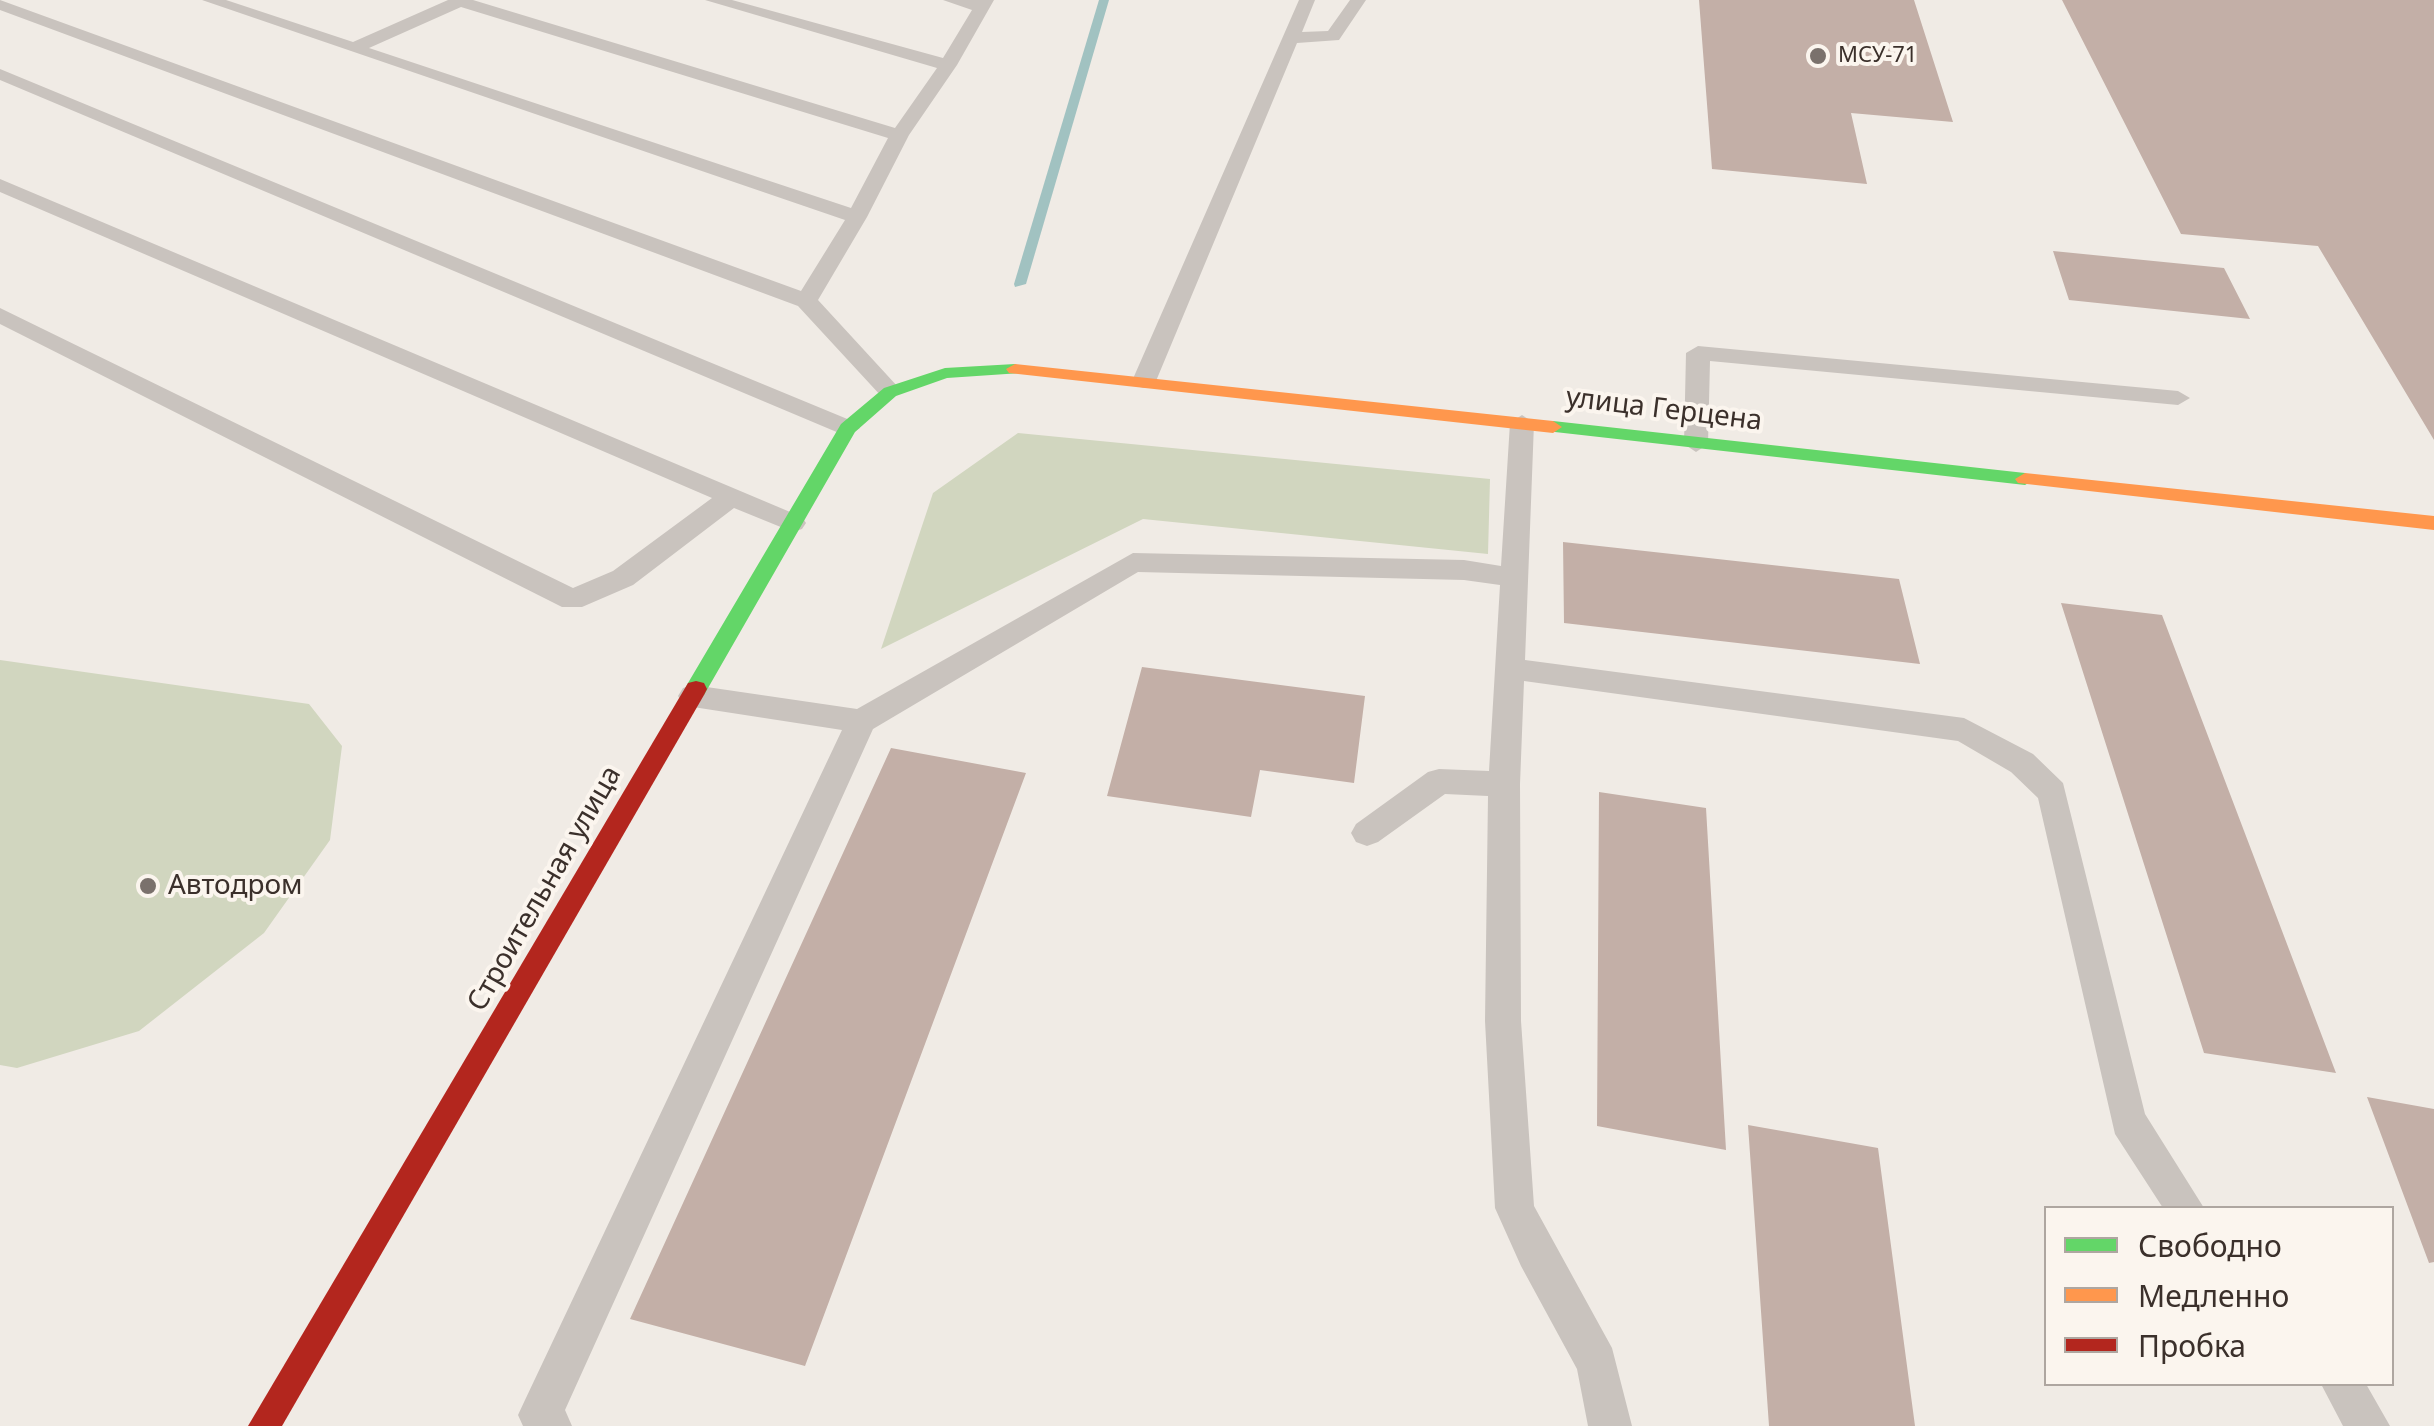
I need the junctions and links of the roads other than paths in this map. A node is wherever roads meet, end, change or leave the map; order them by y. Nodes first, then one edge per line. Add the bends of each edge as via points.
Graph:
1 (210, 0) edge
2 (460, 0) edge
3 (713, 0) edge
4 (951, 0) edge
5 (1307, 0) edge
6 (1358, 0) edge
7 (0, 4) edge
8 (984, 4) edge
9 (1293, 38) junction
10 (354, 48) junction
11 (948, 65) junction
12 (0, 74) edge
13 (899, 135) junction
14 (0, 186) edge
15 (858, 218) junction
16 (806, 301) junction
17 (0, 316) edge
18 (1144, 381) junction
19 (890, 392) junction
20 (2178, 398) dead end
21 (1522, 423) junction
22 (848, 428) junction
23 (1696, 444) junction
24 (731, 496) junction
25 (792, 523) junction
26 (2434, 524) edge
27 (1514, 577) junction
28 (1512, 669) junction
29 (694, 696) junction
30 (861, 721) junction
31 (1504, 784) junction
32 (1368, 833) dead end
33 (2184, 1206) edge
34 (2343, 1386) edge
35 (264, 1426) edge
36 (550, 1426) edge
37 (1610, 1426) edge
38 (2368, 1426) edge

1 - 10 lane
2 - 10 lane
2 - 13 lane
3 - 11 lane
4 - 8 lane
5 - 9 lane
6 - 9 lane via 1333,36
7 - 16 lane
8 - 11 lane
9 - 18 lane
10 - 15 lane
11 - 13 lane
12 - 22 lane
13 - 15 lane
14 - 24 lane
15 - 16 lane
16 - 19 lane
17 - 24 lane via 572,600 623,578
18 - 19 street, улица Герцена via 1004,368 945,373
18 - 21 street, улица Герцена
19 - 22 street, Строительная улица
20 - 23 lane via 1698,354
21 - 23 street, улица Герцена
21 - 27 lane
22 - 25 street, Строительная улица
23 - 26 street, улица Герцена
24 - 25 lane
25 - 29 street, Строительная улица
27 - 28 lane
27 - 30 lane via 1464,570 1133,562
28 - 31 lane
28 - 33 lane via 1964,730 2022,762 2052,792 2128,1121
29 - 30 lane
29 - 35 street, Строительная улица
30 - 36 lane via 540,1415
31 - 32 lane via 1439,781
31 - 37 lane via 1503,1021 1515,1208 1597,1363
34 - 38 lane

